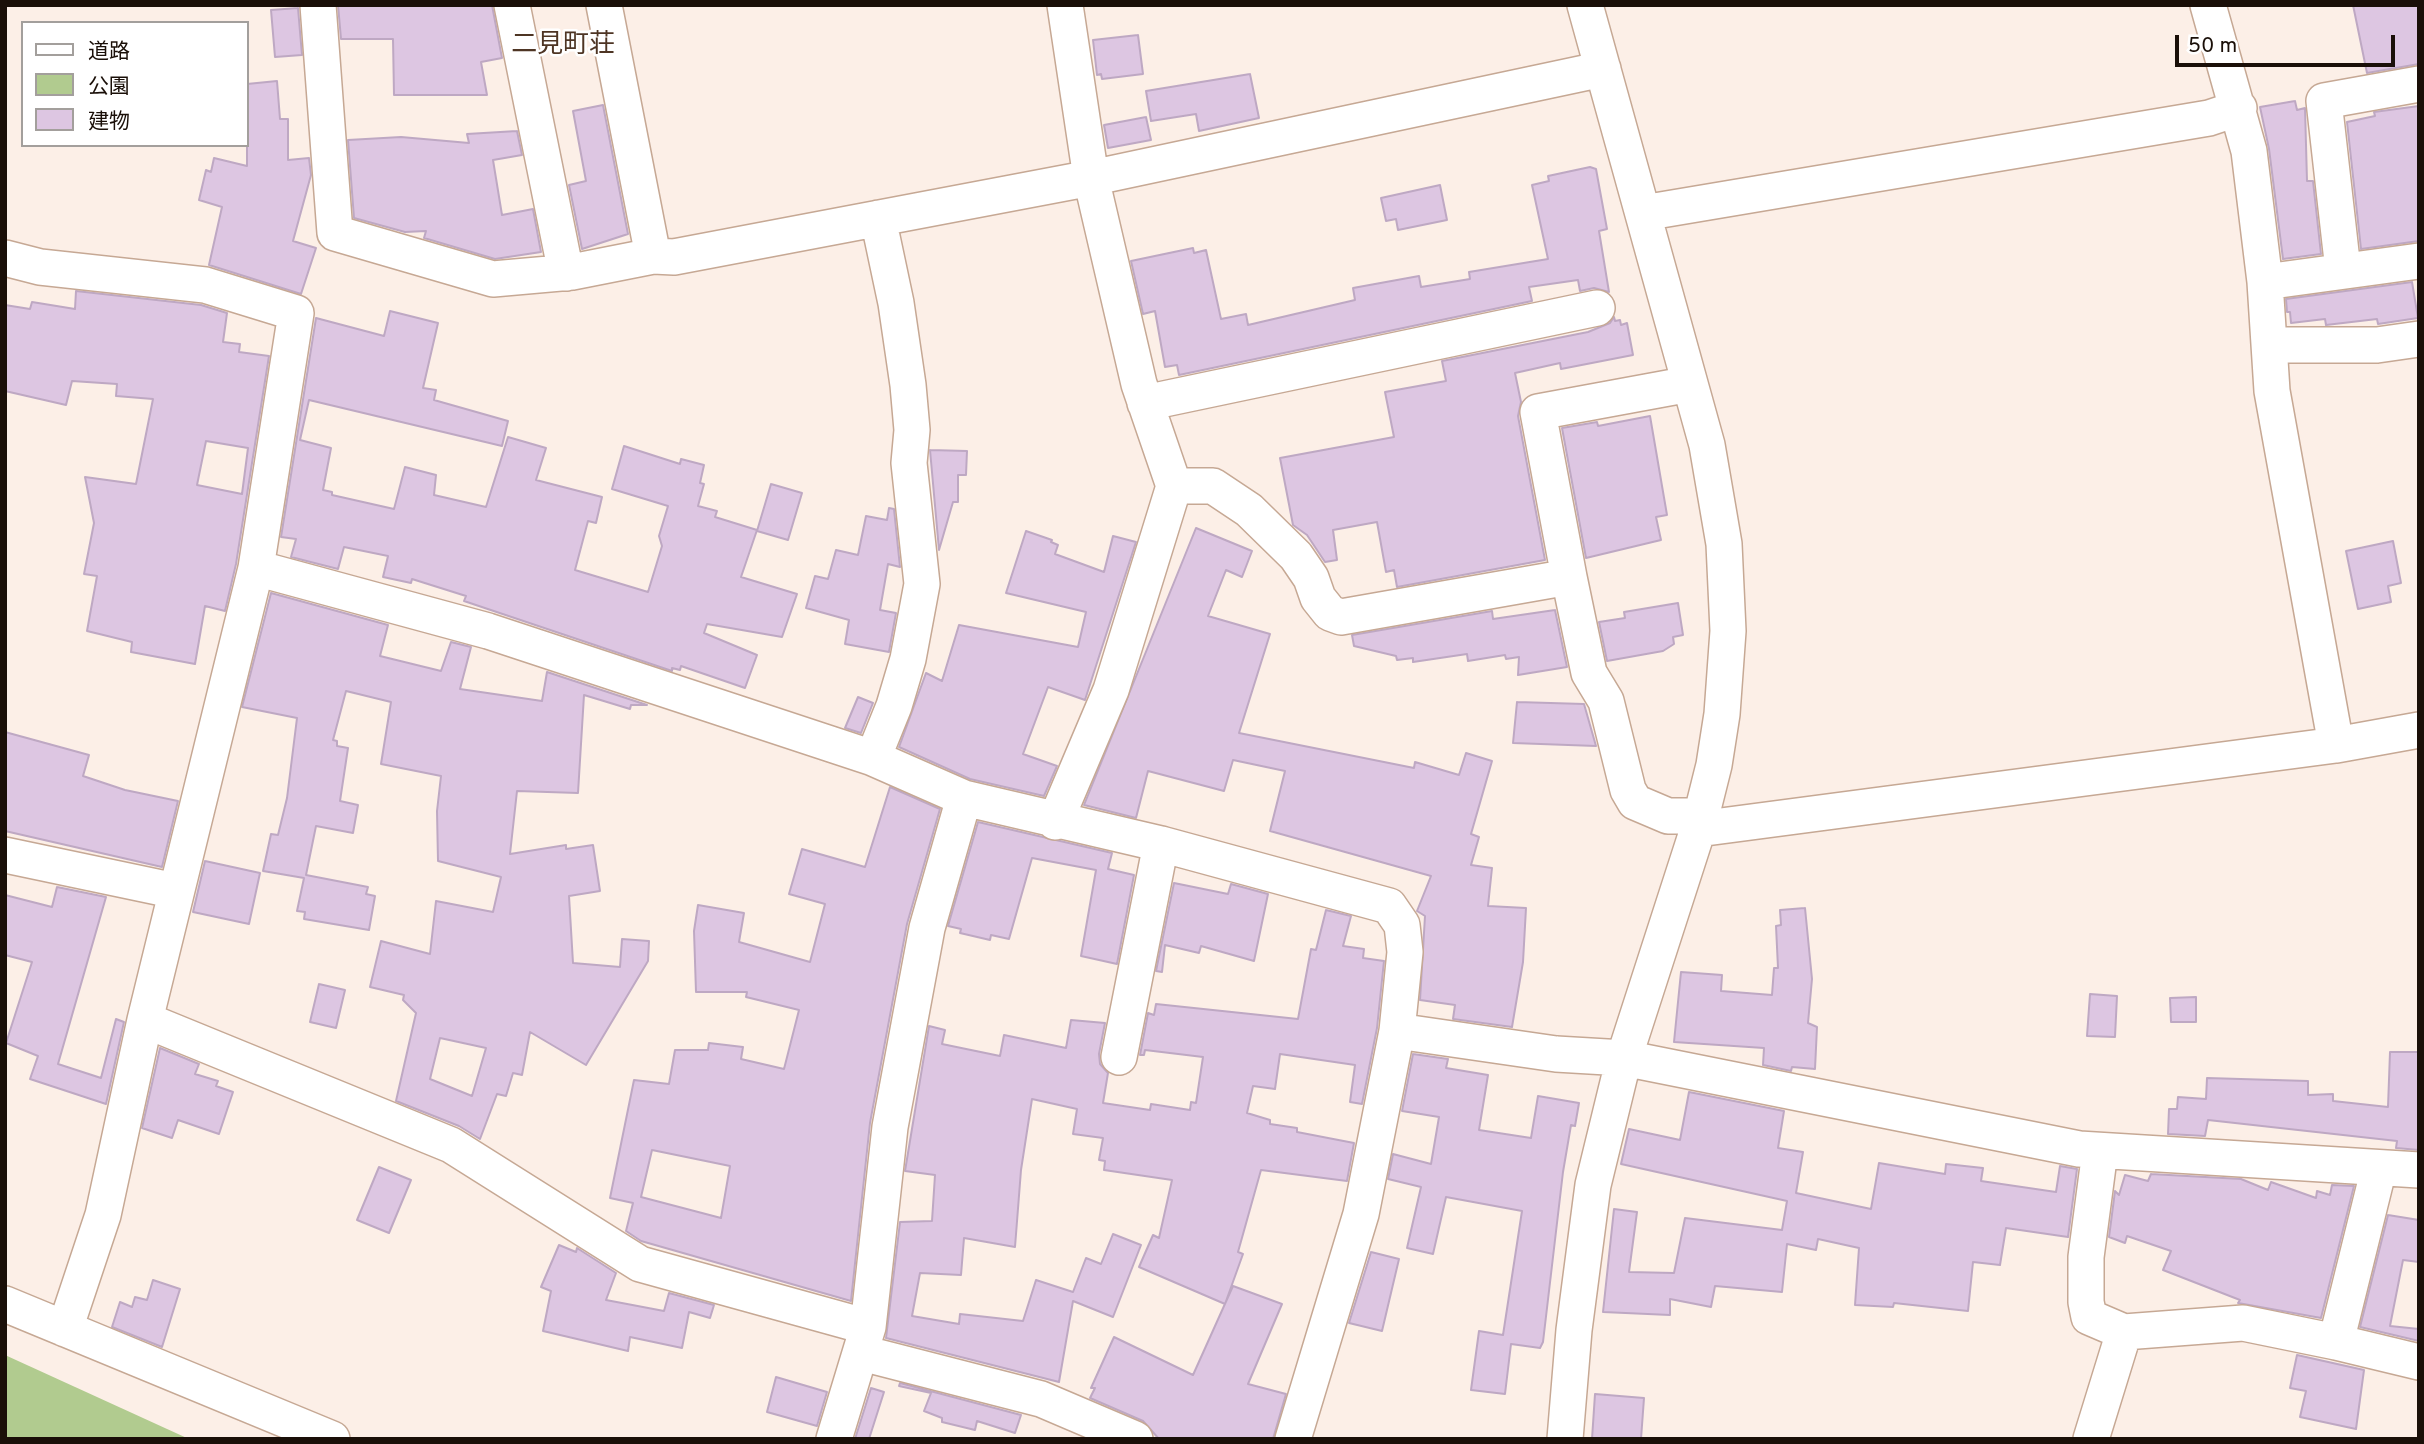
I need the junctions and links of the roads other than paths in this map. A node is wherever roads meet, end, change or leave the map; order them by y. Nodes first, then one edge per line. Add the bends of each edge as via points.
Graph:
1 (318, 5) edge
2 (512, 5) edge
3 (604, 5) edge
4 (1065, 5) edge
5 (1585, 5) edge
6 (2208, 5) edge
7 (1603, 69) junction
8 (2419, 84) edge
9 (2224, 113) junction
10 (1091, 178) junction
11 (1643, 213) junction
12 (878, 218) junction
13 (653, 256) junction
14 (5, 258) edge
15 (2419, 261) edge
16 (2343, 270) junction
17 (566, 273) junction
18 (2265, 282) junction
19 (1597, 308) dead end
20 (2419, 339) edge
21 (2271, 350) junction
22 (1690, 384) junction
23 (1145, 403) junction
24 (1174, 486) junction
25 (256, 568) junction
26 (1569, 577) junction
27 (2419, 730) edge
28 (2336, 745) junction
29 (873, 758) junction
30 (964, 799) junction
31 (1055, 822) junction
32 (1700, 822) junction
33 (1161, 845) junction
34 (5, 855) edge
35 (176, 891) junction
36 (145, 1020) junction
37 (1397, 1031) junction
38 (1119, 1057) dead end
39 (1624, 1058) junction
40 (2100, 1151) junction
41 (2379, 1168) junction
42 (2419, 1170) edge
43 (5, 1304) edge
44 (65, 1329) junction
45 (2124, 1332) junction
46 (865, 1340) junction
47 (2336, 1342) junction
48 (2419, 1362) edge
49 (332, 1439) edge
50 (834, 1439) edge
51 (1135, 1439) edge
52 (1293, 1439) edge
53 (1565, 1439) edge
54 (2091, 1439) edge

1 - 17 street via 335,233 493,279
2 - 17 street
3 - 13 street
4 - 10 street
5 - 7 street
6 - 9 street
7 - 10 street
7 - 11 street
8 - 16 street via 2324,101
9 - 11 street
9 - 18 street via 2249,150
10 - 12 street
10 - 23 street
11 - 22 street
12 - 13 street via 674,257
12 - 29 street via 908,385 909,463 922,584 908,659
13 - 17 street
14 - 25 street via 205,285 296,313
15 - 16 street
16 - 18 street
18 - 21 street
19 - 23 street
20 - 21 street
21 - 28 street via 2272,391
22 - 26 street via 1538,412
22 - 32 street via 1713,474 1728,597 1723,714
23 - 24 street
24 - 26 street via 1213,486 1249,510 1296,556 1330,613 1341,617
24 - 31 street via 1111,690
25 - 29 street via 488,631
25 - 35 street
26 - 32 street via 1588,673 1606,701 1634,802 1668,816
27 - 28 street
28 - 32 street
29 - 30 street
30 - 31 street
30 - 46 street via 927,928 890,1127
31 - 33 street
32 - 39 street
33 - 37 street via 1389,906 1402,925 1405,952
33 - 38 street
34 - 35 street
35 - 36 street
36 - 44 street via 103,1215
36 - 46 street via 451,1145 640,1265
37 - 39 street via 1556,1054
37 - 52 street via 1361,1214
39 - 40 street
39 - 53 street via 1593,1185
40 - 41 street
40 - 45 street via 2086,1257 2086,1303 2089,1317
41 - 42 street
41 - 47 street
43 - 44 street
44 - 49 street
45 - 47 street via 2243,1323
45 - 54 street
46 - 50 street
46 - 51 street via 1041,1399
47 - 48 street

